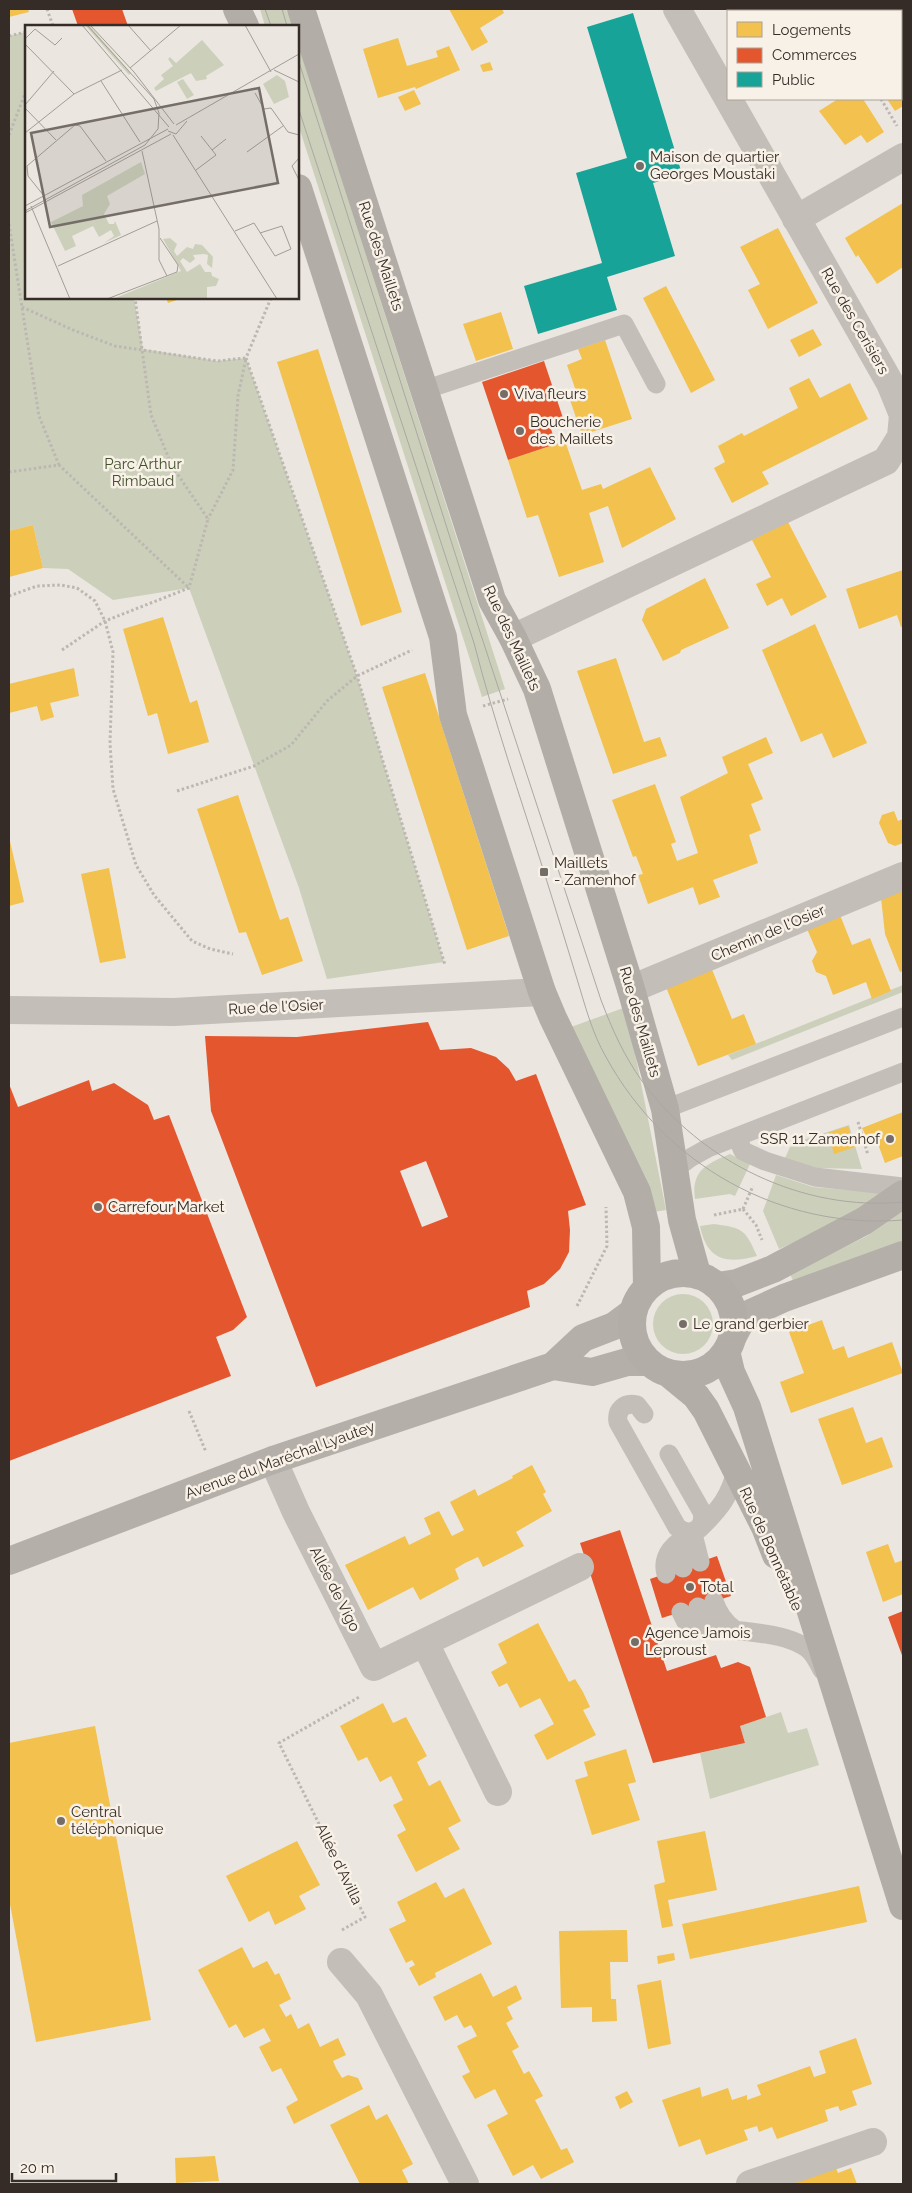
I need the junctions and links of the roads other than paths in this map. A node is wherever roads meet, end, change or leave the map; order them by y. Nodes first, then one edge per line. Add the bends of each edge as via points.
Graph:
1 (237, 9) edge
2 (301, 9) edge
3 (677, 9) edge
4 (245, 25) edge
5 (727, 97) edge
6 (729, 100) edge
7 (903, 157) edge
8 (299, 191) edge
9 (796, 219) junction
10 (656, 384) dead end
11 (424, 390) junction
12 (513, 638) junction
13 (903, 876) edge
14 (632, 989) junction
15 (542, 992) junction
16 (9, 1010) edge
17 (903, 1017) edge
18 (903, 1072) edge
19 (665, 1109) junction
20 (737, 1137) junction
21 (674, 1170) junction
22 (903, 1187) edge
23 (903, 1194) edge
24 (903, 1255) edge
25 (707, 1280) junction
26 (646, 1288) junction
27 (632, 1312) junction
28 (729, 1343) junction
29 (553, 1366) junction
30 (658, 1368) junction
31 (644, 1414) dead end
32 (669, 1454) dead end
33 (273, 1460) junction
34 (736, 1468) junction
35 (697, 1530) junction
36 (9, 1561) edge
37 (580, 1567) dead end
38 (697, 1607) dead end
39 (806, 1614) junction
40 (774, 1635) junction
41 (425, 1643) junction
42 (823, 1671) junction
43 (850, 1740) junction
44 (498, 1792) dead end
45 (903, 1906) edge
46 (341, 1962) road end
47 (873, 2142) dead end
48 (465, 2184) edge
49 (750, 2184) edge

1 - 4 main road
2 - 11 main road, Rue des Maillets
3 - 5 street, Rue des Cerisiers
6 - 9 street, Rue des Cerisiers
7 - 9 street
8 - 15 main road via 443,637 453,715
9 - 12 street, Rue des Cerisiers via 890,383 903,415 902,437 886,461
10 - 11 lane via 624,324
11 - 12 main road, Rue des Maillets via 492,600
12 - 14 main road, Rue des Maillets via 537,689
13 - 14 street, Chemin de l'Osier
14 - 19 main road, Rue des Maillets
15 - 16 street, Rue de l'Osier via 174,1012
15 - 26 main road via 637,1192 646,1226
17 - 19 lane
18 - 20 lane
19 - 21 main road, Rue des Maillets
20 - 21 lane via 708,1148
20 - 22 lane via 743,1151 815,1177
21 - 25 main road, Rue des Maillets via 682,1220
23 - 25 street via 864,1221 773,1269 737,1283
24 - 28 street via 751,1313 740,1323
25 - 26 main road via 684,1272 667,1275
25 - 28 main road via 728,1299 732,1309 734,1320
26 - 27 main road
27 - 29 street, Avenue du Maréchal Lyautey via 614,1326 583,1338
27 - 30 main road via 631,1325 637,1348
28 - 30 main road via 715,1364 698,1373 684,1375
28 - 39 main road, Rue de Bonnétable via 731,1372 750,1416
29 - 30 street, Avenue du Maréchal Lyautey via 592,1372 627,1362
29 - 33 street, Avenue du Maréchal Lyautey
30 - 34 main road, Rue de Bonnétable via 702,1403
31 - 35 lane via 636,1405 627,1404 620,1409 617,1418 677,1527 685,1532
32 - 35 lane via 702,1512 703,1520
33 - 36 street, Avenue du Maréchal Lyautey
33 - 41 street, Allée de Vigo via 374,1668
34 - 35 lane via 728,1497
34 - 39 main road, Rue de Bonnétable
35 - 35 lane via 683,1568 664,1564 671,1549
37 - 41 street
38 - 40 lane via 706,1620 718,1626
39 - 40 lane
39 - 42 main road, Rue de Bonnétable
39 - 43 main road, Rue de Bonnétable
40 - 42 lane via 807,1649
41 - 44 street
42 - 43 main road, Rue de Bonnétable
43 - 45 main road, Rue de Bonnétable
46 - 48 street via 369,1994
47 - 49 street

